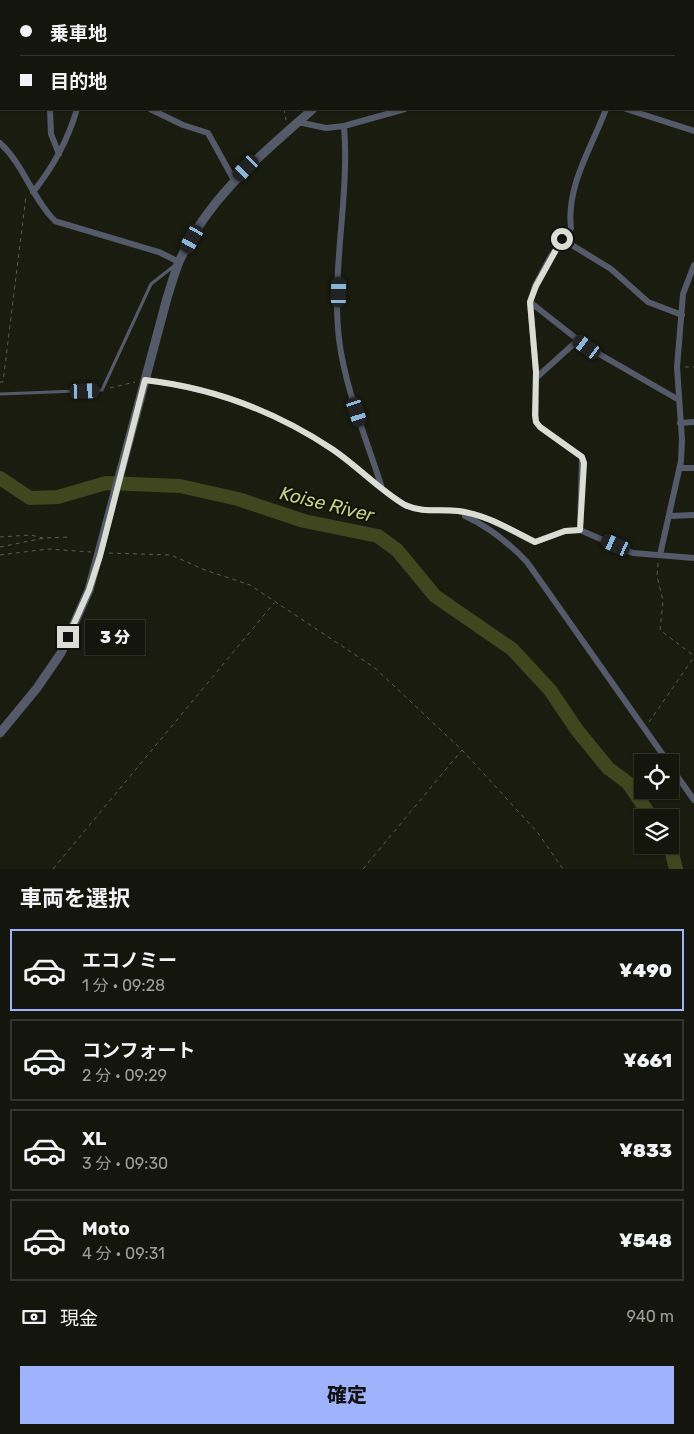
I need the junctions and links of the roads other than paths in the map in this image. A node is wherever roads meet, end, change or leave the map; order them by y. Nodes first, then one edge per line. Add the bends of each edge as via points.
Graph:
1 (50, 110) edge
2 (77, 110) edge
3 (152, 110) edge
4 (312, 110) edge
5 (403, 110) edge
6 (606, 110) edge
7 (629, 110) edge
8 (298, 122) junction
9 (344, 126) junction
10 (694, 131) edge
11 (0, 144) edge
12 (59, 154) junction
13 (234, 180) junction
14 (33, 192) junction
15 (562, 239) junction
16 (179, 262) junction
17 (694, 265) edge
18 (530, 302) junction
19 (682, 315) junction
20 (578, 340) junction
21 (536, 378) junction
22 (145, 380) junction
23 (0, 394) edge
24 (678, 400) junction
25 (694, 422) edge
26 (680, 423) junction
27 (680, 468) junction
28 (694, 468) edge
29 (381, 486) junction
30 (458, 511) junction
31 (694, 515) edge
32 (670, 516) junction
33 (580, 530) junction
34 (660, 555) junction
35 (694, 558) edge
36 (0, 733) edge
37 (662, 754) edge
38 (679, 779) edge
39 (694, 800) edge

1 - 12 street via 51,134
2 - 12 street
3 - 13 street via 208,133
4 - 8 street
5 - 9 street
6 - 15 street via 575,184 570,208 571,228
7 - 10 street
8 - 9 street via 326,128
8 - 13 street
9 - 29 street via 340,338 357,412
11 - 14 street via 12,154
12 - 14 street
13 - 16 street via 218,197
14 - 16 street via 55,221 159,252
15 - 18 street via 539,278
15 - 19 street via 611,269 648,302
16 - 22 street
16 - 23 lane via 151,284 102,390
17 - 19 street via 683,294
18 - 20 street
18 - 21 street
19 - 24 street via 676,378
20 - 21 street
20 - 24 street
21 - 33 street via 536,422 582,457 584,463
22 - 29 street via 181,384 260,408 332,449
22 - 36 street via 89,590 61,652 38,688
24 - 26 street
25 - 26 street
26 - 27 street via 683,446
27 - 28 street
27 - 32 street
29 - 30 street via 405,505 421,510
30 - 33 street via 488,518 535,542 565,531
30 - 37 street via 510,545 527,562
31 - 32 street
32 - 34 street
33 - 34 street via 633,553
34 - 35 street
38 - 39 street

